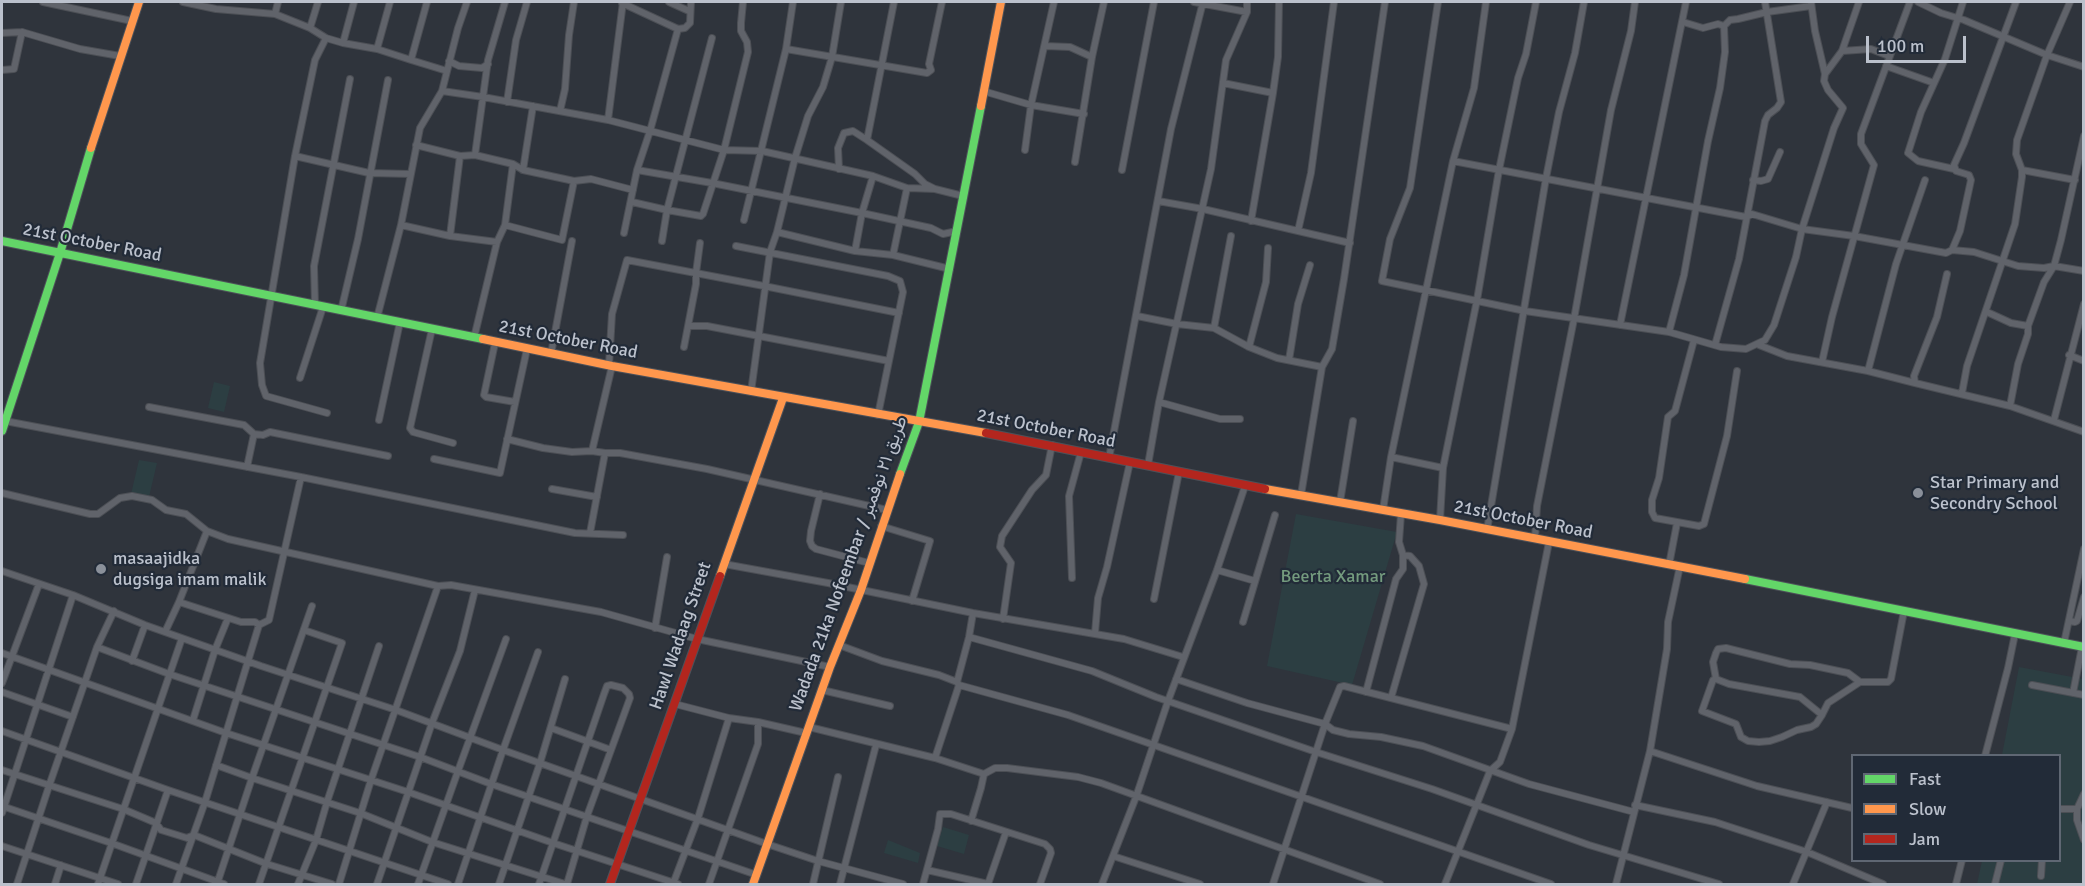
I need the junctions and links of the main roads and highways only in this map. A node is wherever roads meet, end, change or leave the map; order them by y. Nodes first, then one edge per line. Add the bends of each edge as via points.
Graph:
1 (139, 2) edge
2 (1001, 2) edge
3 (2, 242) edge
4 (60, 253) junction
5 (783, 398) junction
6 (6, 402) edge
7 (919, 422) junction
8 (2, 431) edge
9 (2083, 647) edge
10 (610, 885) edge
11 (753, 885) edge

1 - 4 main road
2 - 7 main road, Wadada 21ka Nofeembar / طريق ٢١ نوفمبر
3 - 4 main road, 21st October Road
4 - 5 main road, 21st October Road
4 - 6 main road
5 - 7 main road, 21st October Road
5 - 10 main road, Hawl Wadaag Street
6 - 8 main road
7 - 9 main road, 21st October Road via 1680,566
7 - 11 main road, Wadada 21ka Nofeembar / طريق ٢١ نوفمبر

